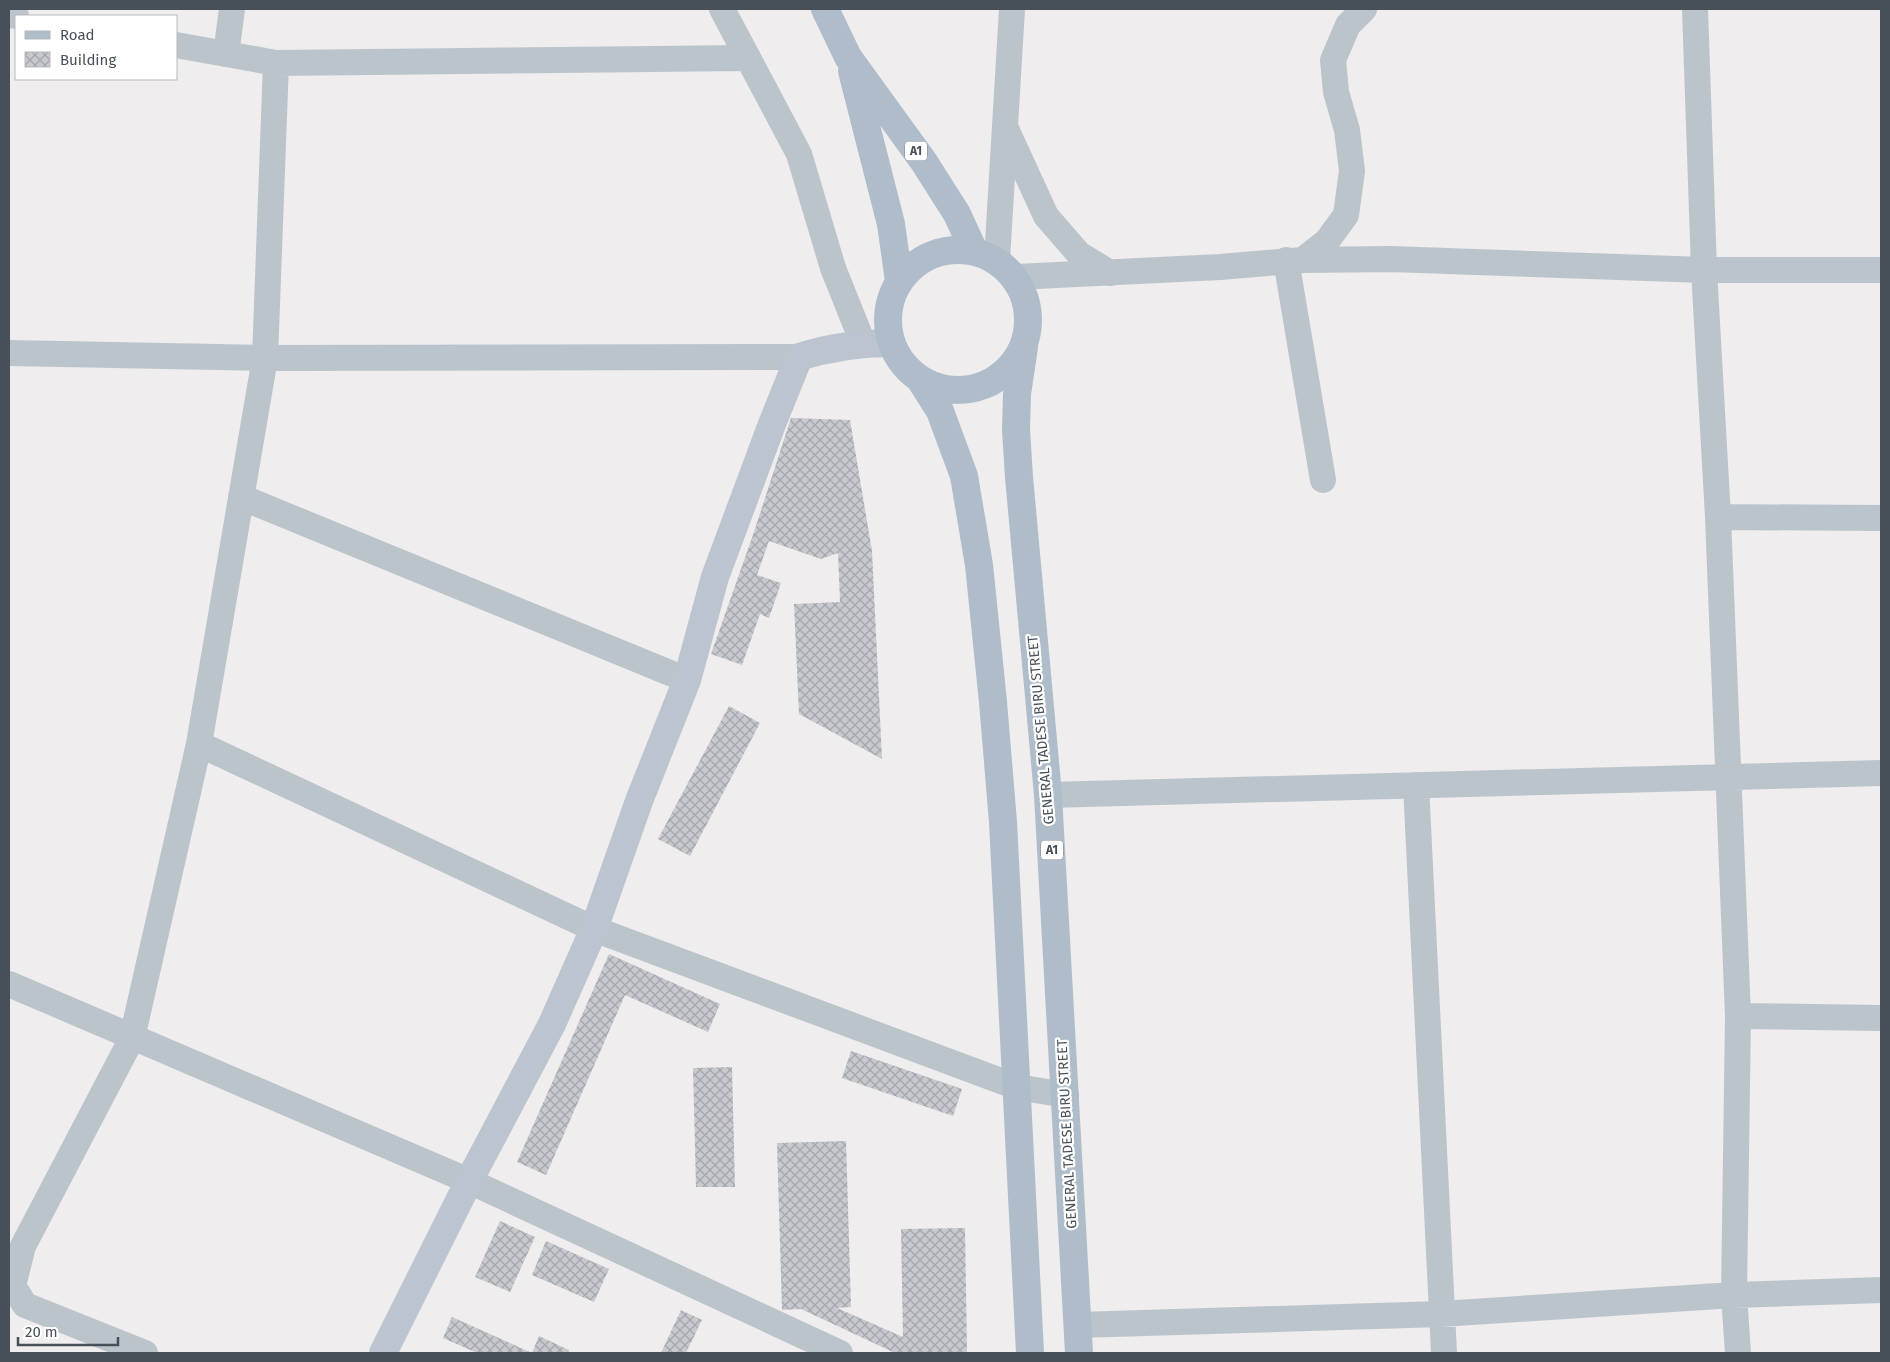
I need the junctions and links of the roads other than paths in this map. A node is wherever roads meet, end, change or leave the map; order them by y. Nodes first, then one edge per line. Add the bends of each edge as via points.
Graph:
1 (232, 9) edge
2 (722, 9) edge
3 (825, 9) edge
4 (1012, 9) edge
5 (1364, 9) edge
6 (1695, 9) edge
7 (178, 45) edge
8 (226, 54) junction
9 (848, 57) junction
10 (748, 58) junction
11 (276, 63) junction
12 (1006, 128) junction
13 (1294, 260) junction
14 (995, 263) junction
15 (1704, 270) junction
16 (1881, 270) edge
17 (1110, 273) junction
18 (899, 281) junction
19 (863, 343) junction
20 (891, 343) junction
21 (1024, 347) junction
22 (9, 353) edge
23 (799, 357) junction
24 (265, 358) junction
25 (921, 381) junction
26 (1323, 480) dead end
27 (241, 497) junction
28 (1718, 517) junction
29 (1881, 518) edge
30 (687, 680) junction
31 (199, 744) junction
32 (1881, 773) edge
33 (1728, 777) junction
34 (1416, 785) junction
35 (1048, 795) junction
36 (594, 929) junction
37 (9, 984) edge
38 (1738, 1016) junction
39 (1881, 1018) edge
40 (132, 1038) junction
41 (1017, 1087) junction
42 (1066, 1095) junction
43 (469, 1181) junction
44 (1881, 1290) edge
45 (1734, 1295) junction
46 (1441, 1314) junction
47 (1078, 1324) junction
48 (145, 1353) edge
49 (383, 1353) edge
50 (840, 1353) edge
51 (1030, 1353) edge
52 (1079, 1353) edge
53 (1444, 1353) edge
54 (1738, 1353) edge

1 - 8 street
2 - 10 street
3 - 9 main road, A1
4 - 12 street
5 - 13 street via 1348,25 1333,60 1352,170 1346,215 1327,241
6 - 15 street
7 - 8 street
8 - 11 street
9 - 14 main road, A1
9 - 18 main road, A1 via 891,224
10 - 11 street
10 - 19 street via 799,154 834,268
11 - 24 street
12 - 14 street
12 - 17 street via 1046,216 1079,254
13 - 15 street via 1390,259
13 - 17 street
13 - 26 street
14 - 17 street
14 - 18 main road via 957,249 924,258 910,267
14 - 21 main road via 1026,299 1029,324
15 - 16 street
15 - 28 street
18 - 20 main road via 890,300 887,322
19 - 20 street
19 - 23 street via 832,347
20 - 25 main road via 903,364
21 - 25 main road via 1010,368 991,383 968,390 944,390
21 - 35 main road, GENERAL TADESE BIRU STREET / A1 via 1016,430
22 - 24 street
23 - 24 street
23 - 30 street via 716,578
24 - 27 street
25 - 41 main road via 940,411 964,476 979,565 1003,822
27 - 30 street
27 - 31 street
28 - 29 street
28 - 33 street
30 - 36 street via 639,801
31 - 36 street
31 - 40 street
32 - 33 street
33 - 34 street
33 - 38 street
34 - 35 street
34 - 46 street
35 - 42 main road, GENERAL TADESE BIRU STREET / A1
36 - 41 street
36 - 43 street via 552,1024
37 - 40 street
38 - 39 street
38 - 45 street
40 - 43 street
40 - 48 street via 23,1246 14,1286 25,1305
41 - 42 street
41 - 51 main road
42 - 47 main road, GENERAL TADESE BIRU STREET / A1
43 - 49 street
43 - 50 street
44 - 45 street
45 - 46 street
45 - 54 street
46 - 47 street
46 - 53 street
47 - 52 main road, GENERAL TADESE BIRU STREET / A1

